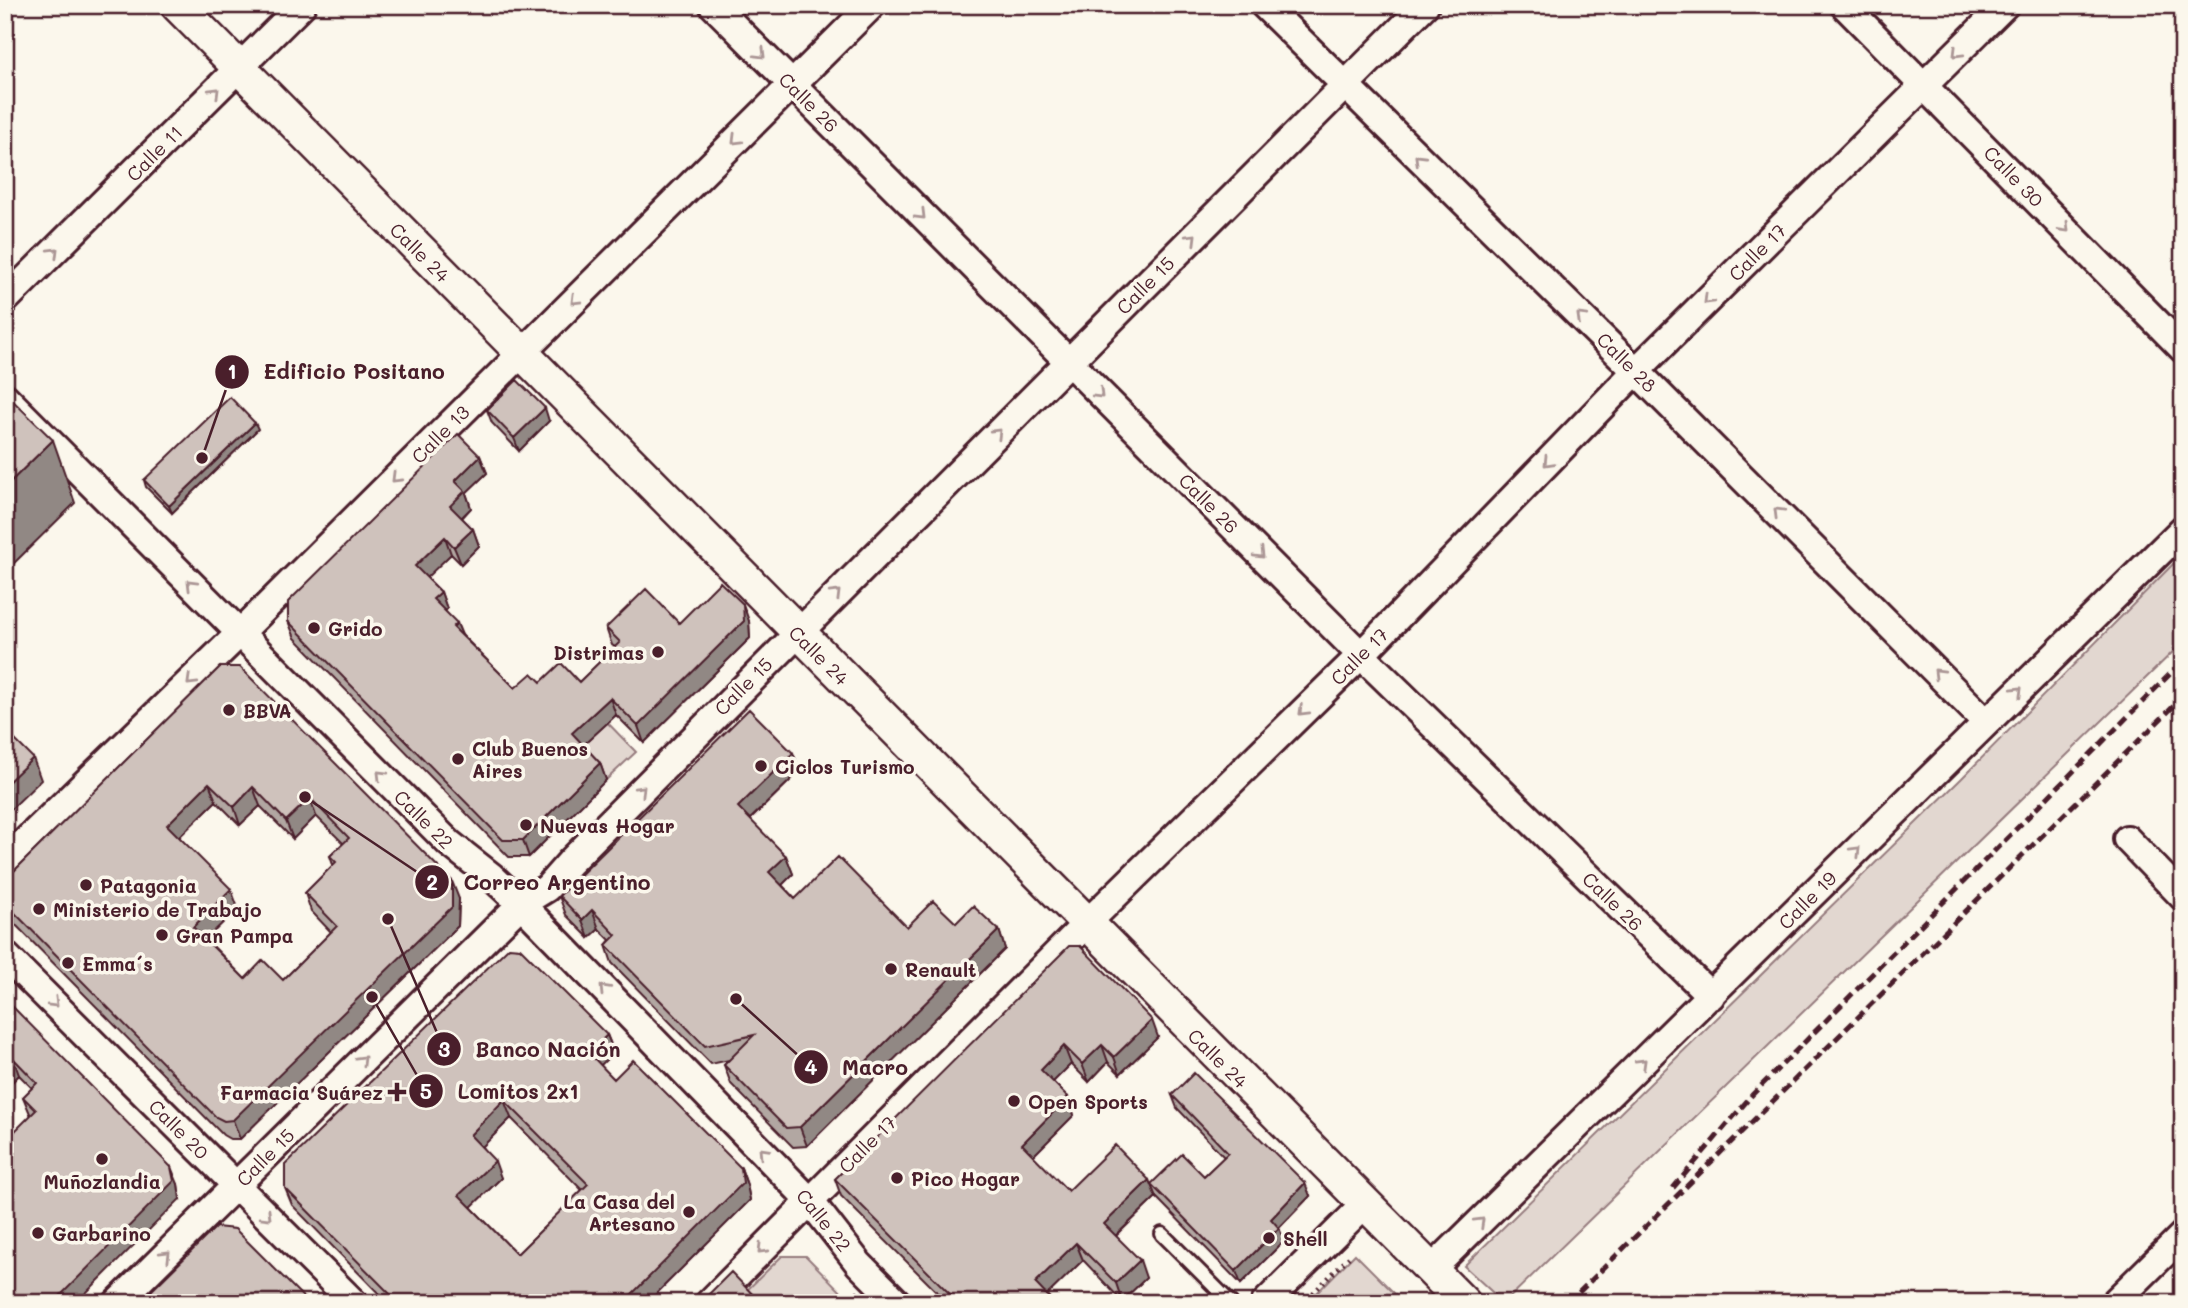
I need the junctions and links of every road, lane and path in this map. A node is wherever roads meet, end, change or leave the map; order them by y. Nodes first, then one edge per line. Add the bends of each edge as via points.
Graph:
1 (177, 5) edge
2 (302, 5) edge
3 (713, 5) edge
4 (872, 5) edge
5 (1264, 5) edge
6 (1426, 5) edge
7 (1844, 5) edge
8 (2005, 5) edge
9 (238, 69) junction
10 (792, 85) junction
11 (1925, 85) junction
12 (1344, 86) junction
13 (5, 300) edge
14 (2183, 348) edge
15 (521, 354) junction
16 (1068, 362) junction
17 (1636, 371) junction
18 (5, 397) edge
19 (2183, 529) edge
20 (797, 632) junction
21 (240, 633) junction
22 (1361, 655) junction
23 (1986, 722) junction
24 (2127, 839) dead end
25 (5, 861) edge
26 (2183, 897) edge
27 (521, 904) junction
28 (1086, 924) junction
29 (5, 955) edge
30 (1711, 996) junction
31 (236, 1185) junction
32 (810, 1201) junction
33 (1364, 1205) junction
34 (1162, 1234) dead end
35 (2183, 1235) edge
36 (1352, 1254) dead end
37 (1431, 1270) junction
38 (117, 1303) edge
39 (354, 1303) edge
40 (709, 1303) edge
41 (898, 1303) edge
42 (1231, 1303) edge
43 (1265, 1303) edge
44 (1303, 1303) edge
45 (1464, 1303) edge
46 (2114, 1303) edge

1 - 9 street, Calle 24
2 - 9 street, Calle 11
3 -> 10 street, Calle 26
4 - 10 street, Calle 13
5 - 12 street, Calle 28
6 - 12 street, Calle 15
7 - 11 street, Calle 30
8 -> 11 street, Calle 17
13 -> 9 street, Calle 11
9 - 15 street, Calle 24
10 -> 15 street, Calle 13
10 -> 16 street, Calle 26
11 -> 14 street, Calle 30
11 -> 17 street, Calle 17
16 -> 12 street, Calle 15
17 -> 12 street, Calle 28
15 - 20 street, Calle 24
15 -> 21 street, Calle 13
20 -> 16 street, Calle 15
16 -> 22 street, Calle 26
17 -> 22 street, Calle 17
23 -> 17 street, Calle 28
21 -> 18 street, Calle 22
23 -> 19 street, Calle 19
27 -> 20 street, Calle 15 via 547,888
20 - 28 street, Calle 24
21 -> 25 street, Calle 13
27 -> 21 street, Calle 22 via 449,844
22 -> 28 street, Calle 17
22 - 30 street, Calle 26
30 -> 23 street, Calle 19
24 - 26 street
31 -> 27 street, Calle 15
32 -> 27 street, Calle 22
28 - 32 street, Calle 17
28 - 33 street, Calle 24
29 -> 31 street, Calle 20
37 -> 30 street, Calle 19
38 -> 31 street, Calle 15
31 -> 39 street, Calle 20
32 -> 40 street, Calle 17
32 - 41 street, Calle 22 via 859,1264
33 - 37 street, Calle 24
33 - 43 street
34 - 42 lane
35 - 46 street
36 - 44 path
37 - 45 street, Calle 24

